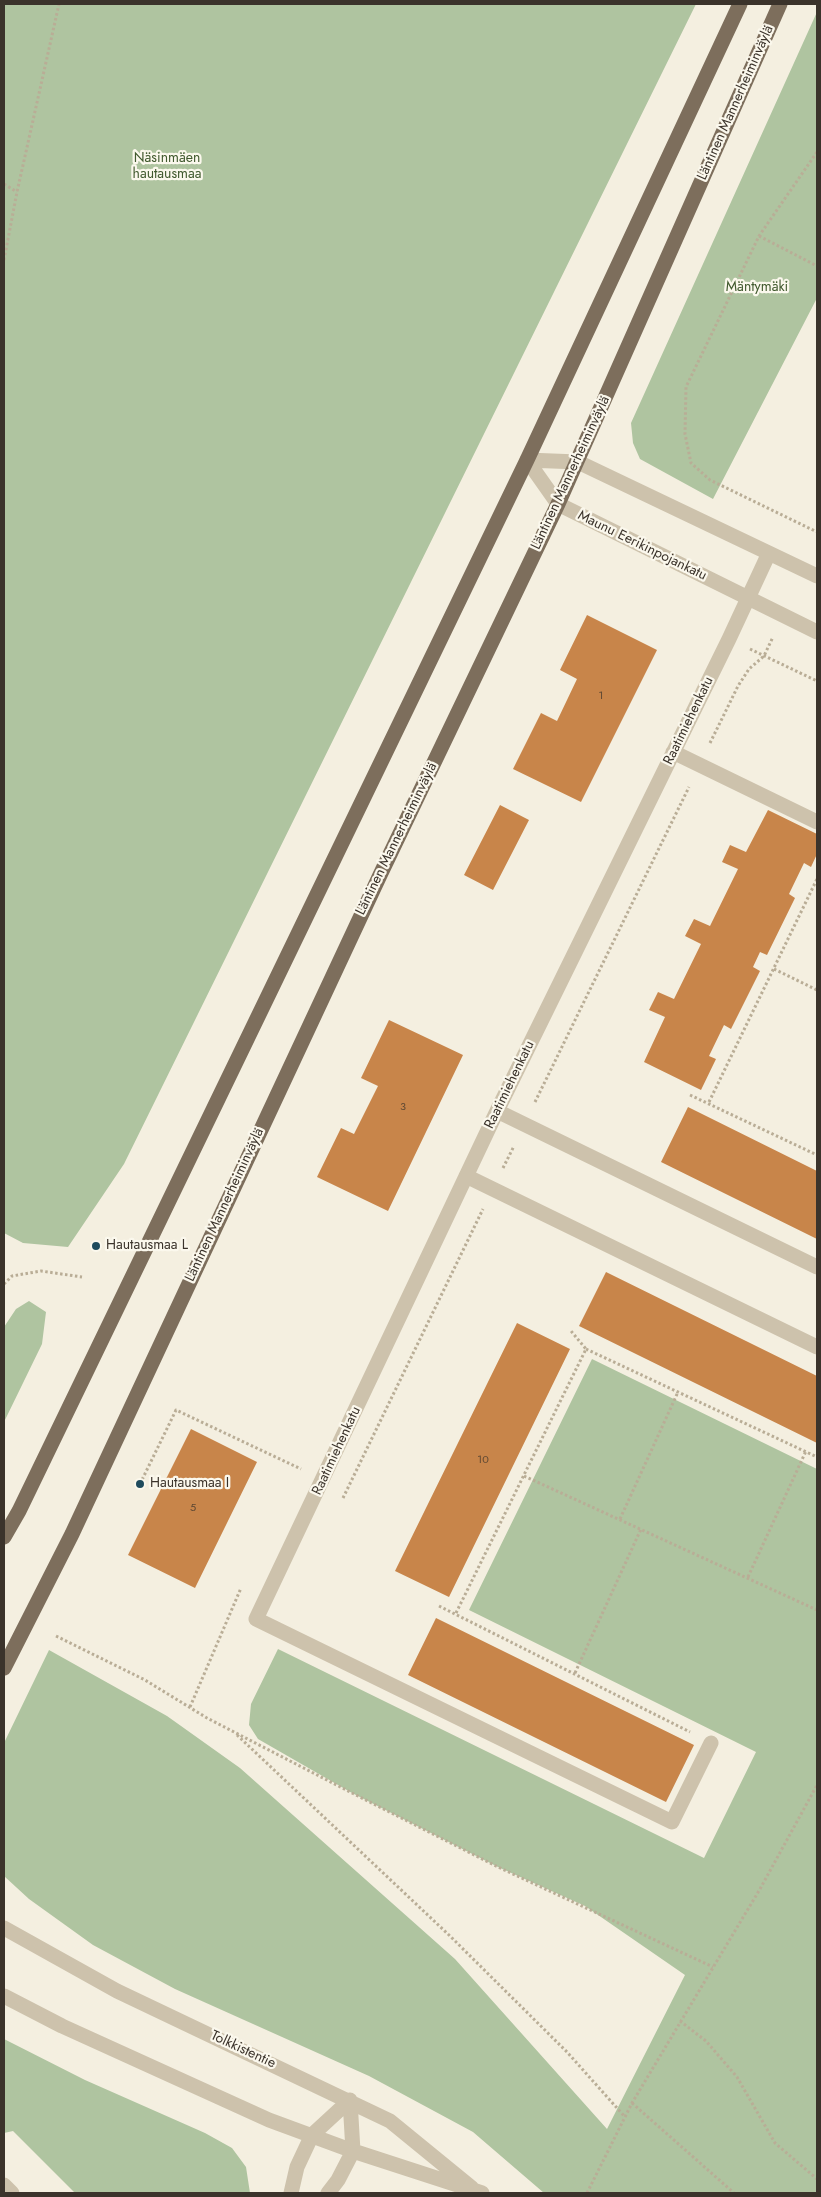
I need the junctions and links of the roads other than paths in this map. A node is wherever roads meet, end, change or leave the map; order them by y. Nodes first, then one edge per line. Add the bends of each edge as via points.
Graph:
1 (740, 4) edge
2 (780, 4) edge
3 (527, 460) junction
4 (578, 462) junction
5 (558, 504) junction
6 (769, 553) junction
7 (817, 576) edge
8 (749, 598) junction
9 (817, 632) edge
10 (673, 752) junction
11 (817, 822) edge
12 (497, 1111) junction
13 (466, 1176) junction
14 (817, 1267) edge
15 (817, 1347) edge
16 (4, 1537) edge
17 (4, 1668) edge
18 (711, 1743) road end
19 (4, 1928) edge
20 (4, 1996) edge
21 (350, 2100) junction
22 (312, 2135) junction
23 (353, 2151) junction
24 (4, 2185) edge
25 (477, 2191) edge
26 (12, 2193) edge
27 (291, 2193) edge
28 (328, 2193) edge

1 - 3 main road
2 - 4 main road, Läntinen Mannerheiminväylä
3 - 4 street
3 - 5 street, Maunu Eerikinpojankatu
3 - 16 main road
4 - 5 main road, Läntinen Mannerheiminväylä
4 - 6 street
5 - 8 street, Maunu Eerikinpojankatu
5 - 17 main road, Läntinen Mannerheiminväylä via 380,873 72,1534
6 - 7 street
6 - 8 street, Raatimiehenkatu
8 - 9 street, Maunu Eerikinpojankatu
8 - 10 street, Raatimiehenkatu
10 - 11 street
10 - 12 street, Raatimiehenkatu
12 - 13 street, Raatimiehenkatu
12 - 14 street
13 - 15 street
13 - 18 street, Raatimiehenkatu via 256,1619 672,1822
19 - 21 street, Tolkkistentie via 117,1991
20 - 22 street, Tolkkistentie via 62,2026 269,2120
21 - 22 street
21 - 23 street
21 - 25 street, Tolkkistentie via 390,2121
22 - 23 street, Tolkkistentie
22 - 27 street via 297,2167
23 - 25 street, Tolkkistentie
23 - 28 street
24 - 26 street

